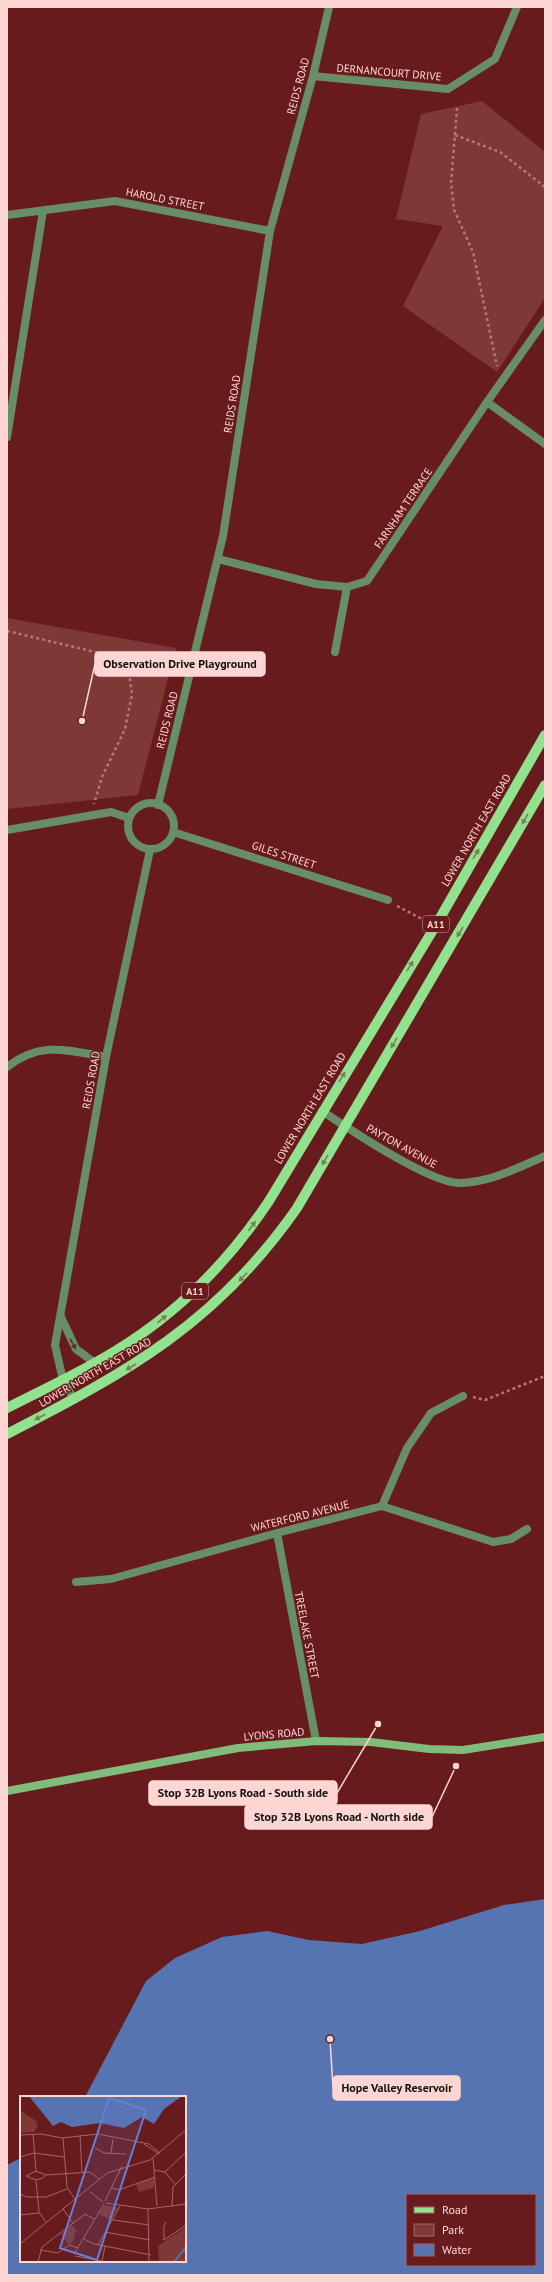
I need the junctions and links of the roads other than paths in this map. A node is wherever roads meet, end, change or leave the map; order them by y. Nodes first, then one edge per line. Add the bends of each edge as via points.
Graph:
1 (329, 7) edge
2 (517, 7) edge
3 (313, 76) junction
4 (43, 210) junction
5 (7, 215) edge
6 (270, 231) junction
7 (545, 320) edge
8 (487, 402) junction
9 (8, 425) edge
10 (7, 437) edge
11 (545, 444) edge
12 (218, 559) junction
13 (346, 587) junction
14 (335, 652) dead end
15 (545, 735) edge
16 (545, 785) edge
17 (158, 804) junction
18 (129, 818) junction
19 (7, 830) edge
20 (173, 832) junction
21 (150, 850) junction
22 (388, 900) road end
23 (106, 1057) junction
24 (7, 1067) edge
25 (322, 1110) junction
26 (345, 1126) junction
27 (545, 1156) edge
28 (61, 1317) junction
29 (95, 1363) junction
30 (63, 1380) junction
31 (463, 1396) road end
32 (74, 1400) junction
33 (7, 1408) edge
34 (7, 1434) edge
35 (382, 1506) junction
36 (527, 1529) dead end
37 (277, 1532) junction
38 (76, 1582) dead end
39 (545, 1737) edge
40 (316, 1741) junction
41 (7, 1791) edge

1 - 3 street, REIDS ROAD
2 - 3 street, DERNANCOURT DRIVE via 495,59 448,89
3 - 6 street, REIDS ROAD
4 - 5 street, HAROLD STREET
4 - 6 street, HAROLD STREET via 115,201
4 - 9 street
6 - 12 street, REIDS ROAD
7 - 8 street, FARNHAM TERRACE
8 - 11 street
8 - 13 street, FARNHAM TERRACE via 367,581
9 - 10 street
12 - 13 street, FARNHAM TERRACE via 316,584
12 - 17 street, REIDS ROAD
13 - 14 street
25 -> 15 main road, LOWER NORTH EAST ROAD / A11 via 436,925
16 -> 26 main road, LOWER NORTH EAST ROAD / A11
17 - 18 street via 141,806
17 - 20 street via 172,817
18 - 19 street via 110,812
18 - 21 street via 128,830 131,838 136,844
20 - 21 street via 164,845
20 - 22 street, GILES STREET
21 - 23 street, REIDS ROAD
23 - 24 street via 64,1050 38,1050
23 - 28 street, REIDS ROAD
25 - 26 street, PAYTON AVENUE
29 -> 25 main road, LOWER NORTH EAST ROAD / A11 via 156,1324 219,1267 257,1218
26 - 27 street, PAYTON AVENUE via 429,1176 457,1183 489,1179
26 -> 32 main road, LOWER NORTH EAST ROAD / A11 via 297,1208 268,1249 230,1290 196,1321 164,1345
28 -> 29 street via 76,1349
28 - 30 street, REIDS ROAD via 56,1345
29 - 30 main road, LOWER NORTH EAST ROAD / A11
30 - 32 street, REIDS ROAD
30 - 33 main road, LOWER NORTH EAST ROAD / A11
31 - 35 street via 431,1413 407,1448
32 -> 34 main road, LOWER NORTH EAST ROAD / A11
35 - 36 street via 493,1542 511,1538
35 - 37 street, WATERFORD AVENUE
37 - 38 street, WATERFORD AVENUE via 111,1579
37 - 40 street, TREELAKE STREET
39 - 40 street, LYONS ROAD via 463,1750 371,1742
40 - 41 street, LYONS ROAD via 230,1749

